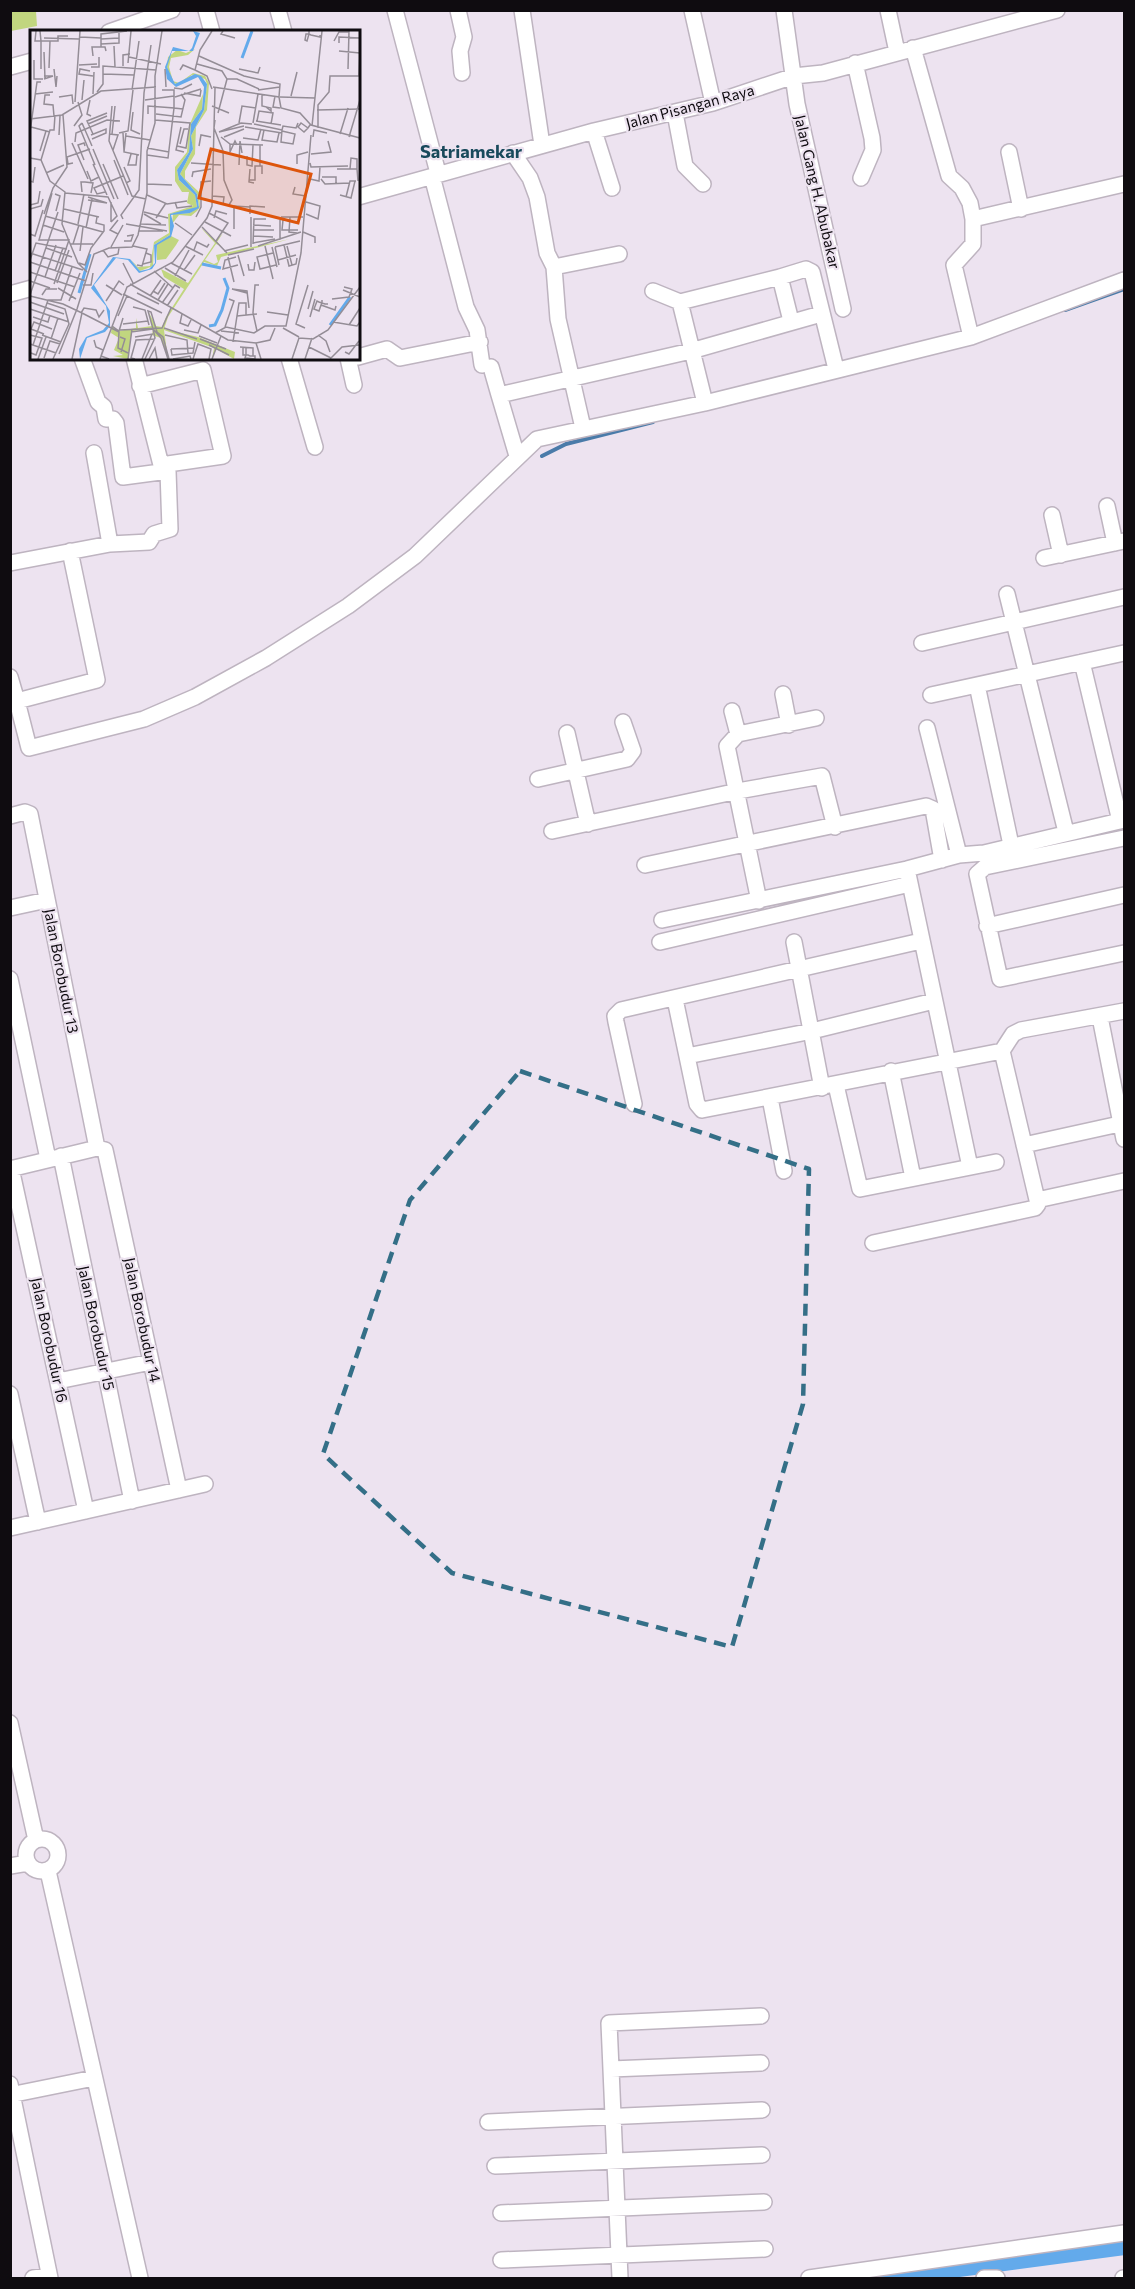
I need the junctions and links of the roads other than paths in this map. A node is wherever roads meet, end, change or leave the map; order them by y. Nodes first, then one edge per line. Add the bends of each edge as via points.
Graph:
1 (172, 10) edge
2 (206, 10) edge
3 (278, 10) edge
4 (394, 10) edge
5 (458, 10) edge
6 (522, 10) edge
7 (692, 10) edge
8 (784, 10) edge
9 (888, 10) edge
10 (995, 10) edge
11 (1057, 10) edge
12 (1015, 16) edge
13 (999, 26) junction
14 (125, 29) edge
15 (211, 30) edge
16 (283, 30) edge
17 (913, 48) junction
18 (897, 52) junction
19 (30, 62) edge
20 (855, 63) junction
21 (10, 67) edge
22 (462, 73) dead end
23 (794, 76) junction
24 (714, 103) junction
25 (675, 113) junction
26 (594, 131) junction
27 (542, 145) junction
28 (1009, 152) dead end
29 (513, 153) junction
30 (435, 175) junction
31 (861, 178) dead end
32 (703, 184) dead end
33 (1125, 184) edge
34 (612, 188) dead end
35 (360, 196) edge
36 (1021, 209) junction
37 (974, 219) junction
38 (619, 254) dead end
39 (554, 267) junction
40 (780, 277) junction
41 (1125, 280) edge
42 (30, 289) edge
43 (652, 291) dead end
44 (10, 294) edge
45 (680, 303) junction
46 (843, 309) dead end
47 (821, 314) junction
48 (791, 321) junction
49 (971, 338) junction
50 (480, 342) junction
51 (691, 351) junction
52 (360, 356) edge
53 (83, 360) edge
54 (134, 360) edge
55 (290, 360) edge
56 (352, 360) edge
57 (836, 369) junction
58 (571, 377) junction
59 (354, 385) dead end
60 (140, 386) junction
61 (499, 395) junction
62 (705, 403) junction
63 (583, 428) junction
64 (315, 447) dead end
65 (94, 453) dead end
66 (517, 456) junction
67 (164, 468) junction
68 (1107, 506) dead end
69 (1052, 515) dead end
70 (1120, 542) edge
71 (110, 544) junction
72 (70, 551) junction
73 (1061, 555) junction
74 (1044, 558) dead end
75 (10, 562) edge
76 (1007, 594) dead end
77 (1125, 597) edge
78 (1014, 622) junction
79 (922, 643) dead end
80 (1125, 653) edge
81 (1082, 662) junction
82 (1027, 675) junction
83 (10, 677) edge
84 (978, 685) junction
85 (783, 694) dead end
86 (931, 695) dead end
87 (17, 701) junction
88 (732, 711) dead end
89 (816, 718) dead end
90 (623, 722) dead end
91 (789, 725) junction
92 (927, 728) dead end
93 (567, 733) dead end
94 (738, 734) junction
95 (576, 771) junction
96 (538, 779) dead end
97 (738, 791) junction
98 (10, 816) edge
99 (1122, 821) edge
100 (588, 824) junction
101 (835, 827) junction
102 (552, 831) dead end
103 (1066, 832) junction
104 (1125, 838) edge
105 (749, 845) junction
106 (1011, 845) junction
107 (960, 855) junction
108 (942, 860) junction
109 (984, 860) junction
110 (645, 866) dead end
111 (908, 877) junction
112 (1125, 896) edge
113 (47, 900) junction
114 (759, 901) junction
115 (10, 908) edge
116 (662, 920) dead end
117 (987, 926) junction
118 (921, 941) junction
119 (660, 942) dead end
120 (794, 942) dead end
121 (1125, 953) edge
122 (800, 970) junction
123 (10, 979) edge
124 (675, 999) junction
125 (934, 1000) junction
126 (1125, 1011) edge
127 (1100, 1017) junction
128 (812, 1030) junction
129 (1002, 1051) junction
130 (687, 1056) junction
131 (948, 1060) junction
132 (1117, 1067) edge
133 (891, 1071) junction
134 (829, 1086) junction
135 (770, 1098) junction
136 (634, 1104) dead end
137 (1123, 1128) edge
138 (1024, 1145) junction
139 (101, 1149) junction
140 (55, 1158) junction
141 (996, 1162) dead end
142 (970, 1167) junction
143 (11, 1168) edge
144 (784, 1171) dead end
145 (913, 1178) junction
146 (1125, 1181) edge
147 (1037, 1200) junction
148 (873, 1243) dead end
149 (151, 1362) junction
150 (105, 1371) junction
151 (58, 1381) junction
152 (10, 1394) edge
153 (205, 1484) dead end
154 (179, 1490) junction
155 (132, 1501) junction
156 (87, 1511) junction
157 (38, 1522) junction
158 (10, 1528) edge
159 (10, 1723) edge
160 (36, 1840) junction
161 (27, 1860) junction
162 (10, 1861) edge
163 (10, 1866) edge
164 (45, 1871) junction
165 (761, 2016) dead end
166 (761, 2063) dead end
167 (611, 2069) junction
168 (92, 2078) junction
169 (11, 2091) edge
170 (762, 2110) dead end
171 (613, 2116) junction
172 (488, 2121) dead end
173 (762, 2155) dead end
174 (615, 2161) junction
175 (495, 2166) dead end
176 (764, 2202) dead end
177 (617, 2208) junction
178 (501, 2213) dead end
179 (1125, 2233) edge
180 (765, 2249) dead end
181 (619, 2255) junction
182 (501, 2260) dead end
183 (49, 2277) edge
184 (33, 2278) edge
185 (134, 2278) edge
186 (140, 2278) edge
187 (620, 2278) edge
188 (809, 2278) edge
189 (984, 2278) edge
190 (997, 2278) edge

1 - 14 street
2 - 15 street
3 - 16 street
4 - 30 street
5 - 22 street via 464,37 460,48
6 - 27 street
7 - 24 street
8 - 23 street, Jalan Gang H. Abubakar
9 - 18 street
10 - 13 street
11 - 12 street, Jalan Pisangan Raya
12 - 13 street, Jalan Pisangan Raya
13 - 17 street, Jalan Pisangan Raya
17 - 18 street, Jalan Pisangan Raya
17 - 37 street via 949,176 962,188
18 - 20 street, Jalan Pisangan Raya
19 - 21 street
20 - 23 street, Jalan Pisangan Raya via 823,73
20 - 31 street via 873,150
23 - 24 street, Jalan Pisangan Raya
23 - 46 street, Jalan Gang H. Abubakar
24 - 25 street, Jalan Pisangan Raya
25 - 26 street, Jalan Pisangan Raya
25 - 32 street via 685,166
26 - 27 street, Jalan Pisangan Raya
26 - 34 street
27 - 29 street, Jalan Pisangan Raya
28 - 36 street
29 - 30 street, Jalan Pisangan Raya
29 - 39 street via 530,177 547,253
30 - 35 street, Jalan Pisangan Raya
30 - 50 street via 466,307
33 - 36 street
36 - 37 street
37 - 49 street via 973,244 954,265
38 - 39 street
39 - 58 street via 558,319
40 - 45 street
40 - 47 street via 810,270
40 - 48 street
41 - 49 street via 1028,309
42 - 44 street
43 - 45 street
45 - 51 street
47 - 48 street
47 - 57 street
48 - 51 street
49 - 57 street
50 - 52 street via 400,358 387,349
50 - 61 street
51 - 58 street
51 - 62 street
53 - 67 street via 98,402 105,407 106,419 116,423 123,477
54 - 60 street
55 - 64 street
56 - 59 street
57 - 62 street
58 - 61 street
58 - 63 street
60 - 67 street
60 - 67 street via 203,370 223,456
61 - 66 street
62 - 63 street
63 - 66 street via 537,439
65 - 71 street
66 - 87 street via 415,556 348,606 195,697 128,725 29,748
67 - 71 street via 171,529 153,534 152,542
68 - 70 street
69 - 73 street
70 - 73 street
71 - 72 street
72 - 75 street
72 - 87 street via 97,680
73 - 74 street
76 - 78 street
77 - 78 street
78 - 79 street
78 - 82 street
80 - 81 street
81 - 82 street
81 - 99 street
82 - 84 street
82 - 103 street
83 - 87 street
84 - 86 street
84 - 106 street
85 - 91 street
88 - 94 street
89 - 91 street
90 - 95 street via 633,751 631,756
91 - 94 street
92 - 107 street
93 - 95 street
94 - 97 street via 727,746
95 - 96 street
95 - 100 street
97 - 100 street
97 - 101 street via 822,776
97 - 105 street
98 - 113 street, Jalan Borobudur 13 via 30,814
99 - 103 street
100 - 102 street
101 - 105 street
101 - 108 street via 929,807
103 - 106 street
104 - 109 street
105 - 110 street
105 - 114 street
106 - 109 street
107 - 108 street
107 - 109 street
108 - 111 street
109 - 117 street via 977,878
111 - 114 street
111 - 118 street
111 - 119 street
112 - 117 street
113 - 115 street
113 - 139 street, Jalan Borobudur 13
114 - 116 street
117 - 121 street via 998,977 1002,980
118 - 122 street
118 - 125 street
120 - 122 street
122 - 124 street
122 - 128 street
123 - 140 street, Jalan Borobudur 15
124 - 130 street
124 - 136 street via 621,1010 615,1016
125 - 128 street
125 - 131 street
126 - 127 street
127 - 129 street via 1021,1030 1013,1034
127 - 132 street
128 - 130 street
128 - 134 street
129 - 131 street
129 - 138 street
130 - 135 street via 697,1104 702,1110
131 - 133 street
131 - 142 street
132 - 137 street
133 - 134 street
133 - 145 street
134 - 135 street
134 - 145 street via 858,1188
135 - 144 street
137 - 138 street
138 - 147 street
139 - 140 street
139 - 149 street, Jalan Borobudur 14
140 - 143 street
140 - 150 street, Jalan Borobudur 15
141 - 142 street
142 - 145 street
143 - 151 street, Jalan Borobudur 16
146 - 147 street
147 - 148 street via 1035,1208
149 - 150 street
149 - 154 street, Jalan Borobudur 14
150 - 151 street
150 - 155 street, Jalan Borobudur 15
151 - 156 street, Jalan Borobudur 16
152 - 157 street
153 - 154 street
154 - 155 street
155 - 156 street
156 - 157 street
157 - 158 street
159 - 160 street
160 - 161 street via 28,1847
160 - 164 street via 46,1839 57,1849 58,1860
161 - 162 street
161 - 163 street
161 - 164 street via 34,1869
164 - 168 street
165 - 167 street via 609,2023
166 - 167 street
167 - 171 street
168 - 169 street
168 - 185 street
168 - 186 street
169 - 183 street
170 - 171 street
171 - 172 street
171 - 174 street
173 - 174 street
174 - 175 street
174 - 177 street
176 - 177 street
177 - 178 street
177 - 181 street
179 - 188 street
180 - 181 street
181 - 182 street
181 - 187 street
183 - 184 street
189 - 190 street

